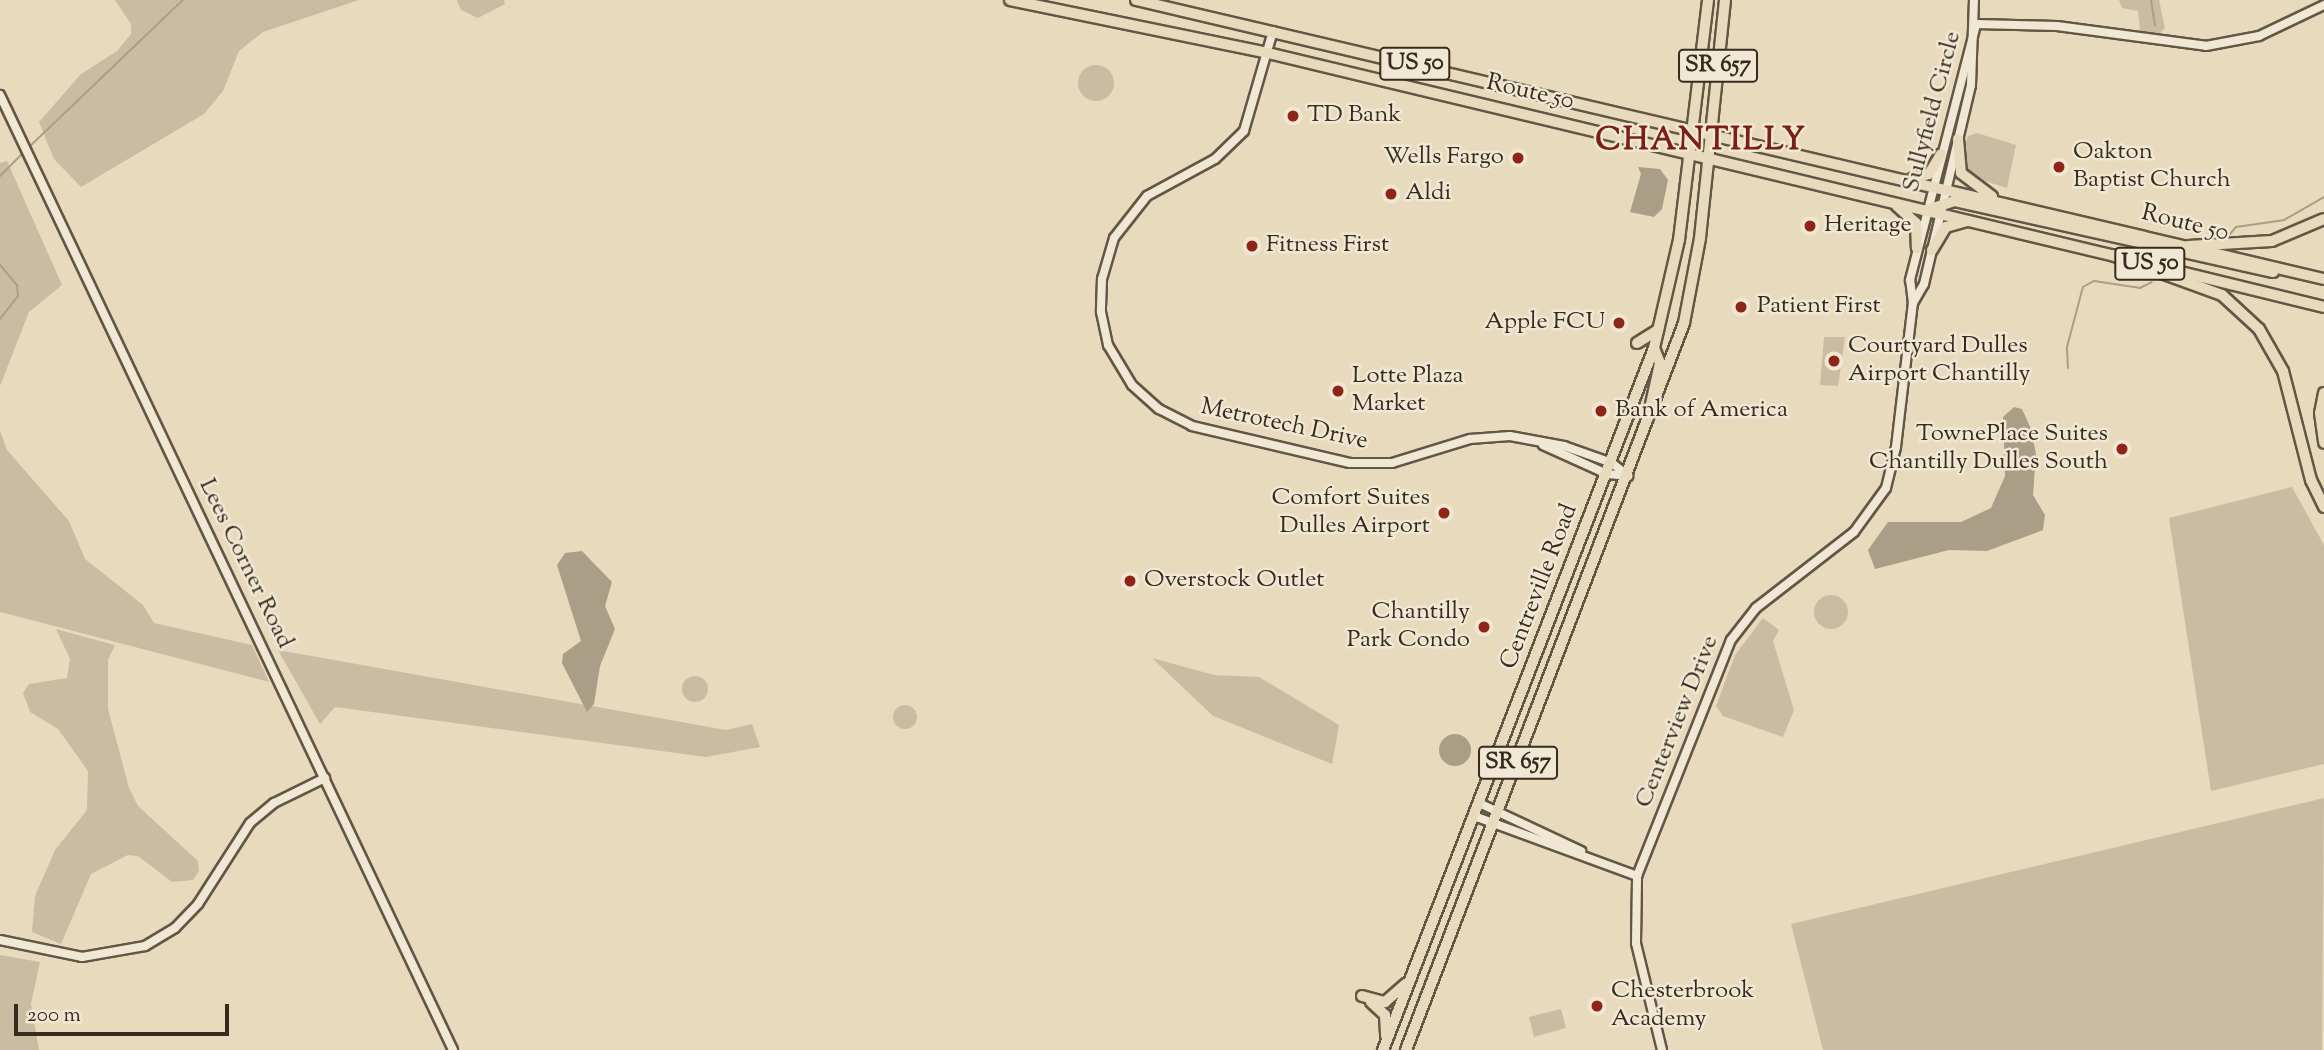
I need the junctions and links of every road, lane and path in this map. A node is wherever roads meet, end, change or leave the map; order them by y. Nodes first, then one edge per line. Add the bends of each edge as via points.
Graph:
1 (1010, 0) edge
2 (1136, 0) edge
3 (1708, 0) edge
4 (1725, 0) edge
5 (1974, 0) edge
6 (2324, 5) edge
7 (1976, 24) junction
8 (1273, 31) junction
9 (1268, 53) junction
10 (0, 95) edge
11 (1694, 128) junction
12 (1712, 132) junction
13 (1958, 139) junction
14 (1690, 153) junction
15 (1941, 154) junction
16 (1708, 157) junction
17 (1903, 178) junction
18 (1933, 185) junction
19 (1946, 188) junction
20 (1882, 198) junction
21 (2003, 202) junction
22 (1942, 207) junction
23 (1927, 210) junction
24 (2324, 219) edge
25 (1977, 222) junction
26 (2189, 246) junction
27 (1917, 248) junction
28 (1932, 250) junction
29 (2112, 255) junction
30 (2321, 278) edge
31 (1913, 303) junction
32 (2324, 307) edge
33 (1660, 327) junction
34 (1637, 343) dead end
35 (1654, 348) junction
36 (2324, 393) edge
37 (1648, 422) junction
38 (1534, 440) junction
39 (2324, 443) edge
40 (1612, 463) junction
41 (1607, 474) junction
42 (1628, 476) junction
43 (2324, 507) edge
44 (325, 778) junction
45 (1479, 803) junction
46 (1499, 811) junction
47 (1474, 816) junction
48 (1495, 824) junction
49 (1589, 856) junction
50 (1637, 876) junction
51 (0, 940) edge
52 (1412, 976) junction
53 (1385, 1046) edge
54 (453, 1050) edge
55 (1406, 1050) edge
56 (1662, 1050) edge

1 - 9 highway, Route 50 / US 50
2 - 8 highway, Route 50 / US 50
3 - 11 main road, SR 657
4 - 12 main road, SR 657
5 - 7 street, Sullyfield Circle
6 - 7 street, Sullyfield Circle via 2259,36 2207,46 2057,26
7 - 13 street, Sullyfield Circle via 1975,67
7 - 15 street, Sullyfield Circle
8 - 9 street, Metrotech Drive
8 - 11 highway, Route 50 / US 50
9 - 14 highway, Route 50 / US 50
9 - 38 street, Metrotech Drive via 1244,131 1215,159 1147,196 1114,238 1102,279 1101,312 1108,345 1125,376 1149,402 1192,426 1350,463 1400,461 1486,436
10 - 44 street, Lees Corner Road
11 - 12 highway, Route 50 / US 50
11 - 14 main road, Centreville Road / SR 657
12 - 16 main road, Centreville Road / SR 657
12 - 17 highway, Route 50 / US 50
13 - 19 street, Sullyfield Circle
13 - 21 highway via 1964,177
14 - 16 highway, Route 50 / US 50
14 - 33 main road, Centreville Road / SR 657
15 - 17 highway via 1929,173
15 - 18 street, Sullyfield Circle
16 - 20 highway, Route 50 / US 50
16 - 37 main road, Centreville Road / SR 657 via 1690,300
17 - 18 highway, Route 50 / US 50
18 - 19 highway, Route 50 / US 50
18 - 23 street, Sullyfield Circle
19 - 21 highway, Route 50 / US 50
19 - 22 street, Centerview Drive
20 - 23 highway, Route 50 / US 50
20 - 27 highway via 1913,218
21 - 26 highway, Route 50 / US 50
22 - 23 highway, Route 50 / US 50
22 - 25 highway, Route 50 / US 50
22 - 28 street, Centerview Drive
22 - 30 highway via 2244,269
23 - 27 street, Centerview Drive
24 - 26 highway via 2272,241
25 - 28 highway via 1950,224
25 - 29 highway, Route 50 / US 50
26 - 30 highway, Route 50 / US 50
27 - 31 street, Centerview Drive via 1910,280
28 - 31 street, Centerview Drive
29 - 32 highway, Route 50 / US 50
29 - 43 highway via 2215,291 2259,329 2283,371 2311,480
31 - 50 street, Centerview Drive via 1894,460 1880,501 1854,532 1767,599 1736,631
33 - 34 main road
33 - 35 main road, Centreville Road / SR 657
35 - 37 main road via 1660,363 1647,403
35 - 40 main road, Centreville Road / SR 657
36 - 39 highway via 2320,413
37 - 42 main road, Centreville Road / SR 657
38 - 40 street, Metrotech Drive
38 - 41 street, Metrotech Drive
40 - 41 main road, Centreville Road / SR 657
40 - 42 street, Metrotech Drive
41 - 42 street, Metrotech Drive
41 - 45 main road, Centreville Road / SR 657
42 - 46 main road, Centreville Road / SR 657
44 - 51 street via 274,803 250,823 198,904 153,942 122,954 82,957
44 - 54 street, Lees Corner Road
45 - 46 street
45 - 47 main road, Centreville Road / SR 657
46 - 48 main road, Centreville Road / SR 657
46 - 49 street
47 - 48 street
47 - 52 main road, Centreville Road / SR 657
48 - 49 street
48 - 55 main road, Centreville Road / SR 657
49 - 50 street
50 - 56 street, Centerview Drive via 1635,934
52 - 53 main road, Centreville Road / SR 657
52 - 53 main road via 1391,1000 1362,996 1385,1015

